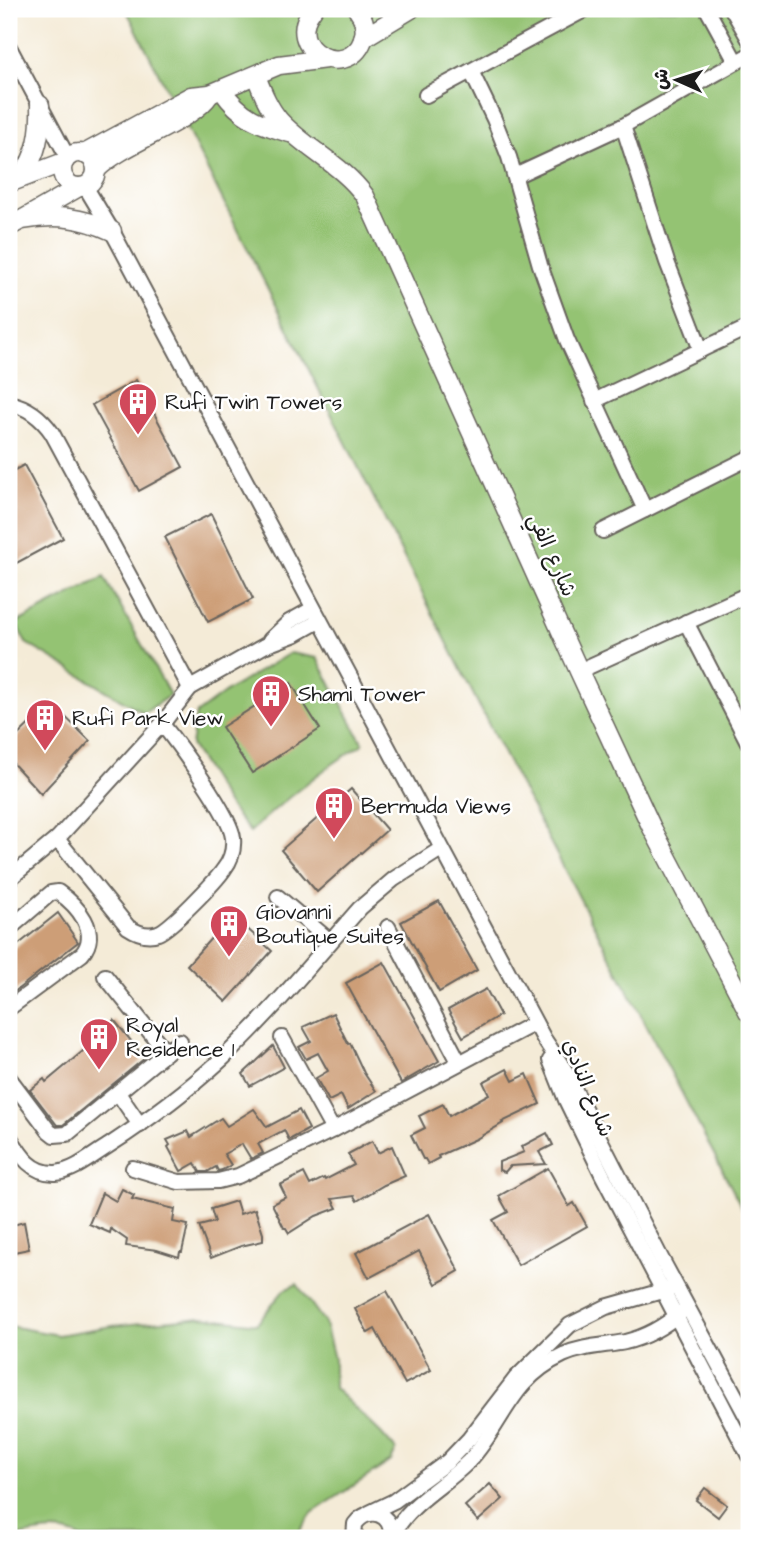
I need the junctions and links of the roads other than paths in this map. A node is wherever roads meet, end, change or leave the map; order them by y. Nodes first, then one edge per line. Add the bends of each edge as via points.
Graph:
1 (356, 9) edge
2 (411, 9) edge
3 (586, 9) edge
4 (707, 9) edge
5 (732, 9) edge
6 (307, 17) edge
7 (363, 38) junction
8 (749, 39) edge
9 (9, 47) edge
10 (326, 59) junction
11 (743, 59) edge
12 (279, 65) junction
13 (471, 71) junction
14 (256, 76) junction
15 (216, 92) junction
16 (426, 95) dead end
17 (40, 104) junction
18 (623, 127) junction
19 (294, 134) junction
20 (72, 158) junction
21 (96, 170) junction
22 (515, 176) junction
23 (15, 180) edge
24 (82, 186) junction
25 (16, 224) edge
26 (112, 231) junction
27 (749, 327) edge
28 (701, 350) junction
29 (594, 401) junction
30 (9, 403) edge
31 (749, 458) edge
32 (645, 510) junction
33 (603, 531) dead end
34 (749, 594) edge
35 (315, 615) junction
36 (686, 622) junction
37 (579, 671) junction
38 (190, 688) junction
39 (162, 724) junction
40 (749, 744) edge
41 (57, 839) junction
42 (441, 849) junction
43 (9, 879) edge
44 (278, 897) dead end
45 (388, 927) dead end
46 (9, 929) edge
47 (330, 942) junction
48 (105, 976) dead end
49 (9, 1008) edge
50 (749, 1013) edge
51 (535, 1023) junction
52 (282, 1038) dead end
53 (544, 1038) junction
54 (180, 1041) dead end
55 (166, 1052) junction
56 (459, 1062) junction
57 (9, 1078) edge
58 (118, 1093) junction
59 (140, 1125) junction
60 (333, 1130) junction
61 (9, 1136) edge
62 (133, 1168) dead end
63 (677, 1287) junction
64 (662, 1291) junction
65 (688, 1307) junction
66 (676, 1317) junction
67 (749, 1421) edge
68 (748, 1451) edge
69 (369, 1513) junction
70 (351, 1536) edge
71 (392, 1537) edge

1 - 7 street via 364,23
2 - 7 street
3 - 13 street
4 - 11 street
5 - 8 street
6 - 10 street via 309,45
6 - 12 street via 297,44
7 - 10 street via 346,58
9 - 17 street
10 - 12 street
11 - 18 street
12 - 14 street
13 - 16 street
13 - 22 street
14 - 15 street
14 - 19 street via 277,118
15 - 19 street via 255,122
15 - 20 street via 191,96
15 - 21 street
17 - 20 street
17 - 23 street via 38,143
18 - 22 street
18 - 28 street
19 - 37 street, شارع الفي via 343,170 365,196
20 - 21 street via 93,160
20 - 23 street
20 - 24 street via 63,174 74,186
21 - 24 street via 93,180
22 - 29 street via 552,303
24 - 25 street
24 - 26 street
25 - 26 street via 49,216 75,218
26 - 35 street
27 - 28 street
28 - 29 street
29 - 32 street
30 - 38 street via 35,414 52,433
31 - 32 street
32 - 33 street
34 - 36 street
35 - 38 street via 296,634 264,646
35 - 42 street
36 - 37 street
36 - 40 street
37 - 50 street, شارع الفي via 651,826
38 - 39 street
39 - 41 street
39 - 41 street via 231,827 233,850 223,871 166,929 142,934 128,927
41 - 43 street
42 - 47 street via 376,893
42 - 51 street
44 - 47 street
45 - 56 street
46 - 49 street via 58,892 87,923 90,933 82,954
47 - 59 street via 223,1058
48 - 55 street
51 - 53 street
51 - 56 street
52 - 60 street
53 - 63 street, شارع النادي
53 - 64 street, شارع النادي via 566,1100
54 - 55 street
55 - 58 street
56 - 60 street
57 - 58 street via 49,1131 61,1135
58 - 59 street
59 - 61 street via 75,1167 54,1173 34,1168
60 - 62 street via 256,1168 218,1181 179,1181
63 - 64 street
63 - 65 street, شارع النادي
64 - 66 street, شارع النادي
64 - 69 street via 606,1307 570,1325 516,1378 447,1462 394,1502
65 - 66 street
65 - 67 street, شارع النادي
66 - 68 street, شارع النادي
66 - 71 street via 649,1334 573,1351 540,1369 507,1403 468,1461 417,1503
69 - 70 street via 358,1519
69 - 71 street via 386,1518

